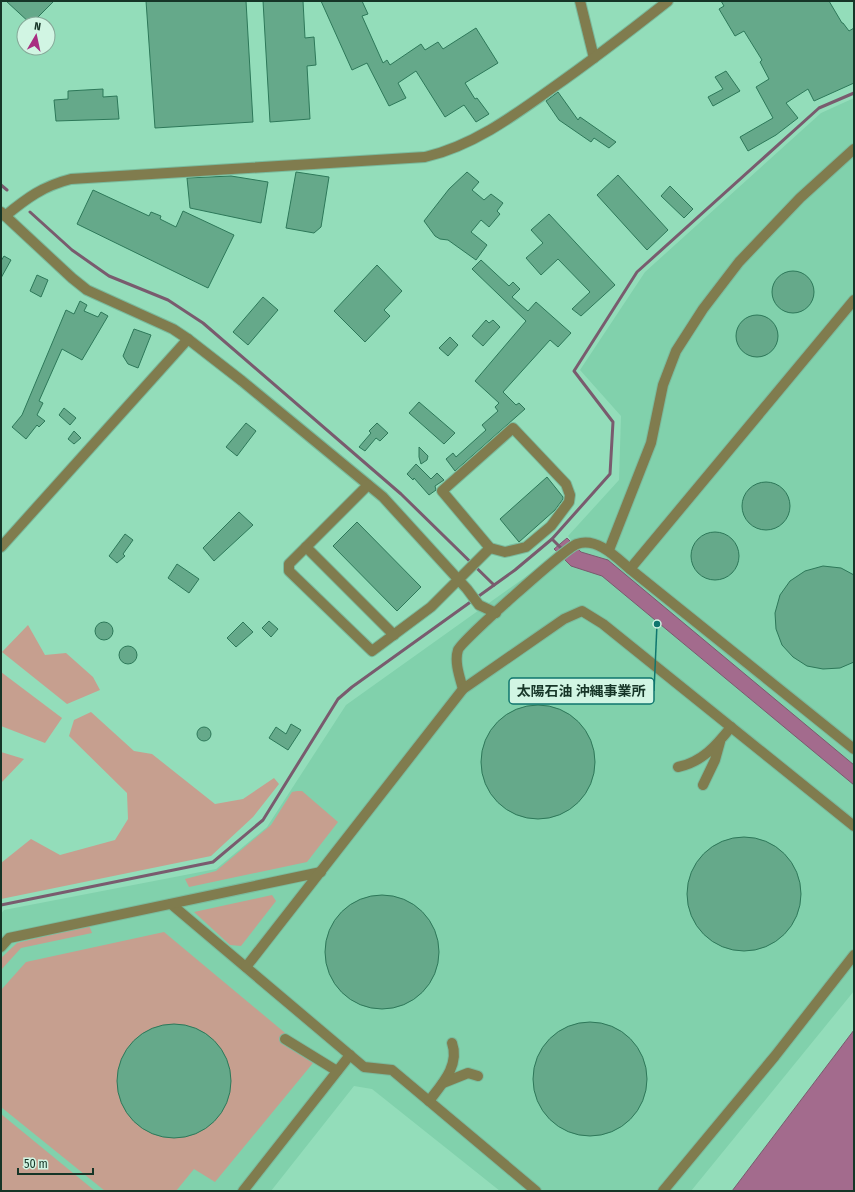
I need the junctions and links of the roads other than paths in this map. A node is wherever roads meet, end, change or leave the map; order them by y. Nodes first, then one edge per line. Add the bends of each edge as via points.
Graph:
1 (580, 1) edge
2 (668, 1) edge
3 (594, 58) junction
4 (853, 153) edge
5 (3, 214) edge
6 (854, 300) edge
7 (188, 339) junction
8 (368, 485) junction
9 (1, 547) edge
10 (306, 547) junction
11 (490, 548) junction
12 (609, 550) junction
13 (630, 569) junction
14 (458, 580) junction
15 (496, 613) junction
16 (394, 635) junction
17 (463, 689) junction
18 (731, 727) junction
19 (720, 742) junction
20 (854, 749) edge
21 (678, 767) dead end
22 (703, 785) dead end
23 (854, 826) edge
24 (321, 872) junction
25 (171, 904) junction
26 (1, 947) edge
27 (854, 955) edge
28 (246, 967) junction
29 (285, 1039) dead end
30 (452, 1043) dead end
31 (350, 1055) junction
32 (337, 1071) junction
33 (478, 1076) dead end
34 (443, 1083) junction
35 (429, 1100) junction
36 (243, 1191) edge
37 (536, 1191) edge
38 (663, 1191) edge

1 - 3 street
2 - 3 street
3 - 5 street via 490,130 448,152 425,157 72,179 39,190
4 - 12 street via 800,198 739,262 703,309 676,351 663,386 651,443
5 - 7 street via 86,290 143,314
6 - 13 street
7 - 8 street
7 - 9 street
8 - 10 street
8 - 14 street via 383,497
10 - 16 street
10 - 16 street via 288,564 289,571 372,651
11 - 11 street via 442,491 513,428 566,484 570,495 569,502 551,526 526,547 505,552
11 - 14 street
12 - 13 street
12 - 15 street via 590,544 577,544 547,566
13 - 20 street
14 - 15 street via 479,605
14 - 16 street via 431,607
15 - 17 street via 472,633 458,650 458,669
17 - 18 street via 564,619 582,611 603,624
17 - 24 street
18 - 19 street
18 - 23 street
19 - 21 street via 692,764
19 - 22 street
24 - 25 street
24 - 28 street
25 - 26 street via 9,938
25 - 28 street
27 - 38 street
28 - 31 street
29 - 32 street
30 - 34 street via 454,1061
31 - 32 street
31 - 35 street via 364,1066 392,1070
32 - 36 street
33 - 34 street via 468,1073
34 - 35 street
35 - 37 street

